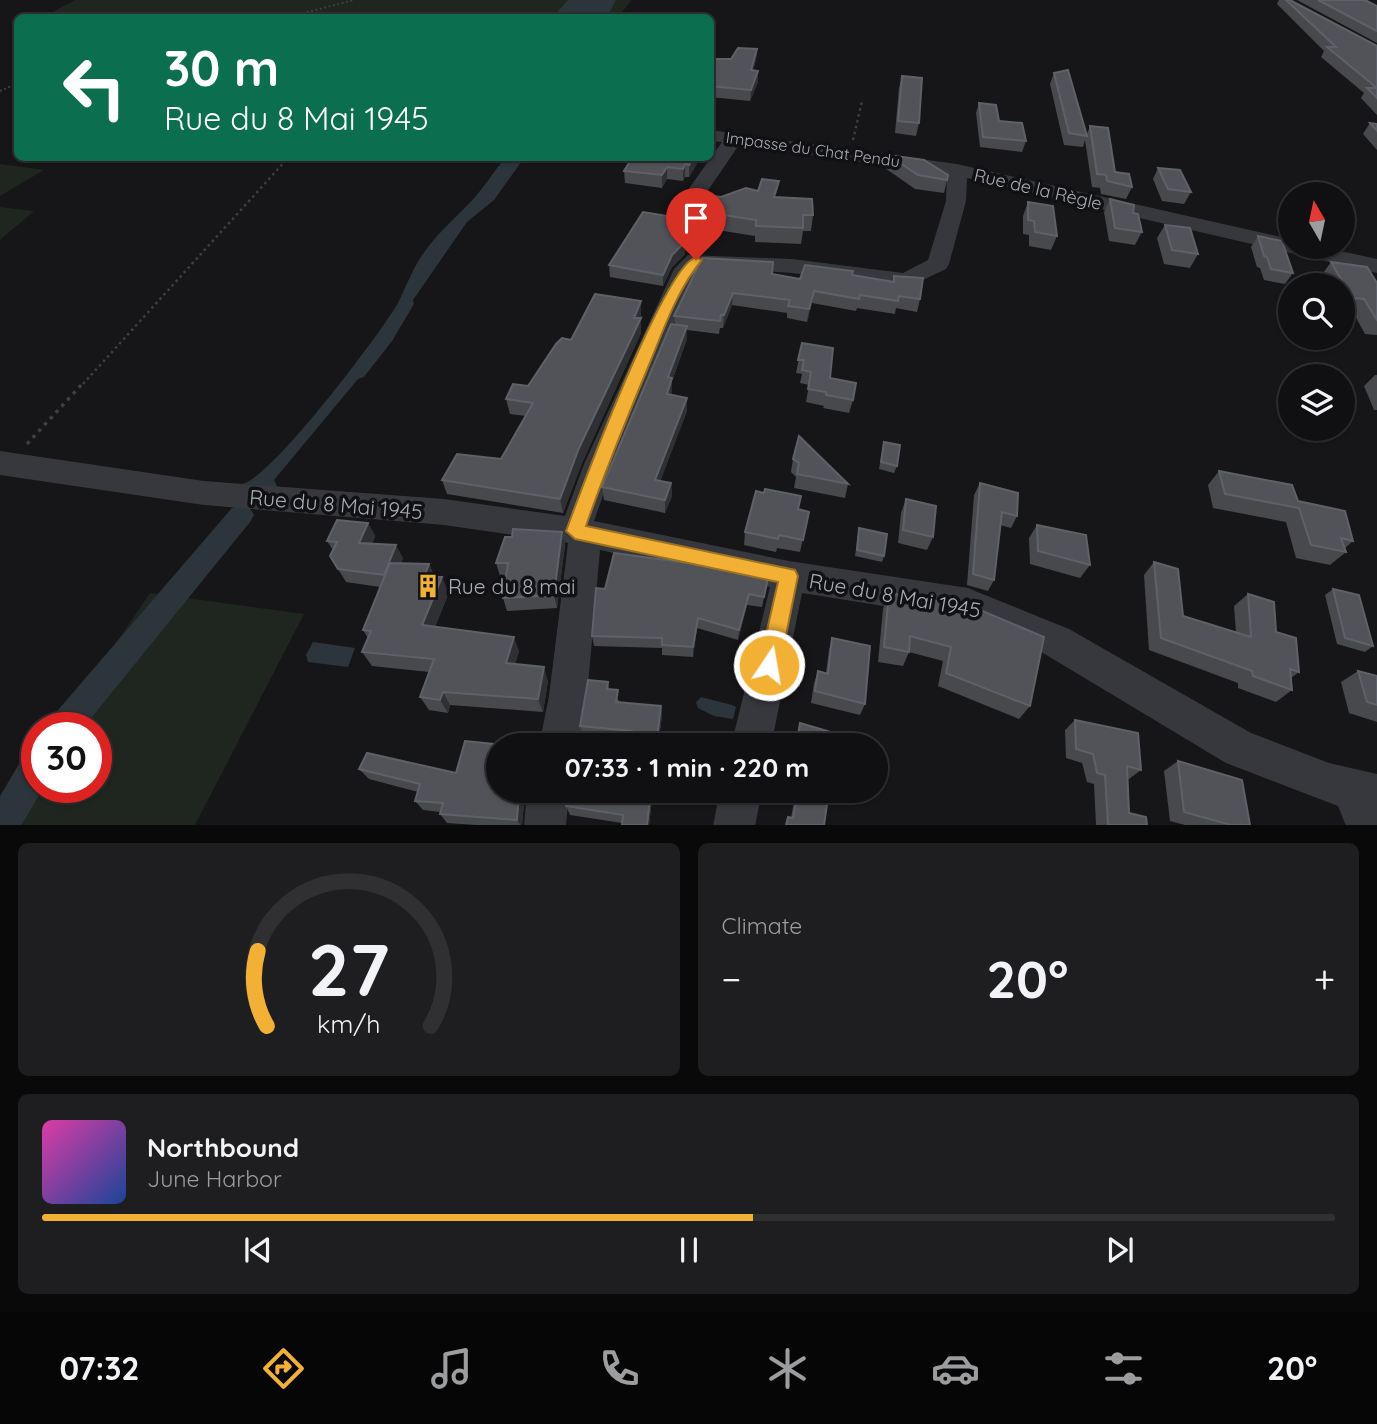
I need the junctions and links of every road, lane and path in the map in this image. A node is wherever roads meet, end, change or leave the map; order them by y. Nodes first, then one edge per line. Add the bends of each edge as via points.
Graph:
1 (354, 0) edge
2 (300, 14) edge
3 (862, 101) dead end
4 (714, 136) edge
5 (734, 139) junction
6 (850, 154) junction
7 (285, 161) edge
8 (957, 170) junction
9 (684, 211) edge
10 (1376, 268) edge
11 (4, 463) edge
12 (580, 533) junction
13 (789, 576) junction
14 (561, 733) edge
15 (754, 733) edge
16 (547, 803) edge
17 (739, 803) edge
18 (1367, 804) edge
19 (545, 825) edge
20 (734, 825) edge

1 - 2 path
3 - 6 path
4 - 5 street, Impasse du Chat Pendu
5 - 6 street, Impasse du Chat Pendu
5 - 9 street
6 - 8 street, Impasse du Chat Pendu
7 - 11 path
8 - 10 street, Rue de la Règle
8 - 12 street, Rue de la Règle via 956,201 938,264 906,281 792,266 696,260 686,269 599,464
11 - 12 street, Rue du 8 Mai 1945 via 204,493 444,512
12 - 13 street, Rue du 8 Mai 1945
12 - 14 street
13 - 15 street
13 - 18 street, Rue du 8 Mai 1945 via 933,597 999,614 1056,641 1240,748
16 - 19 street
17 - 20 street

